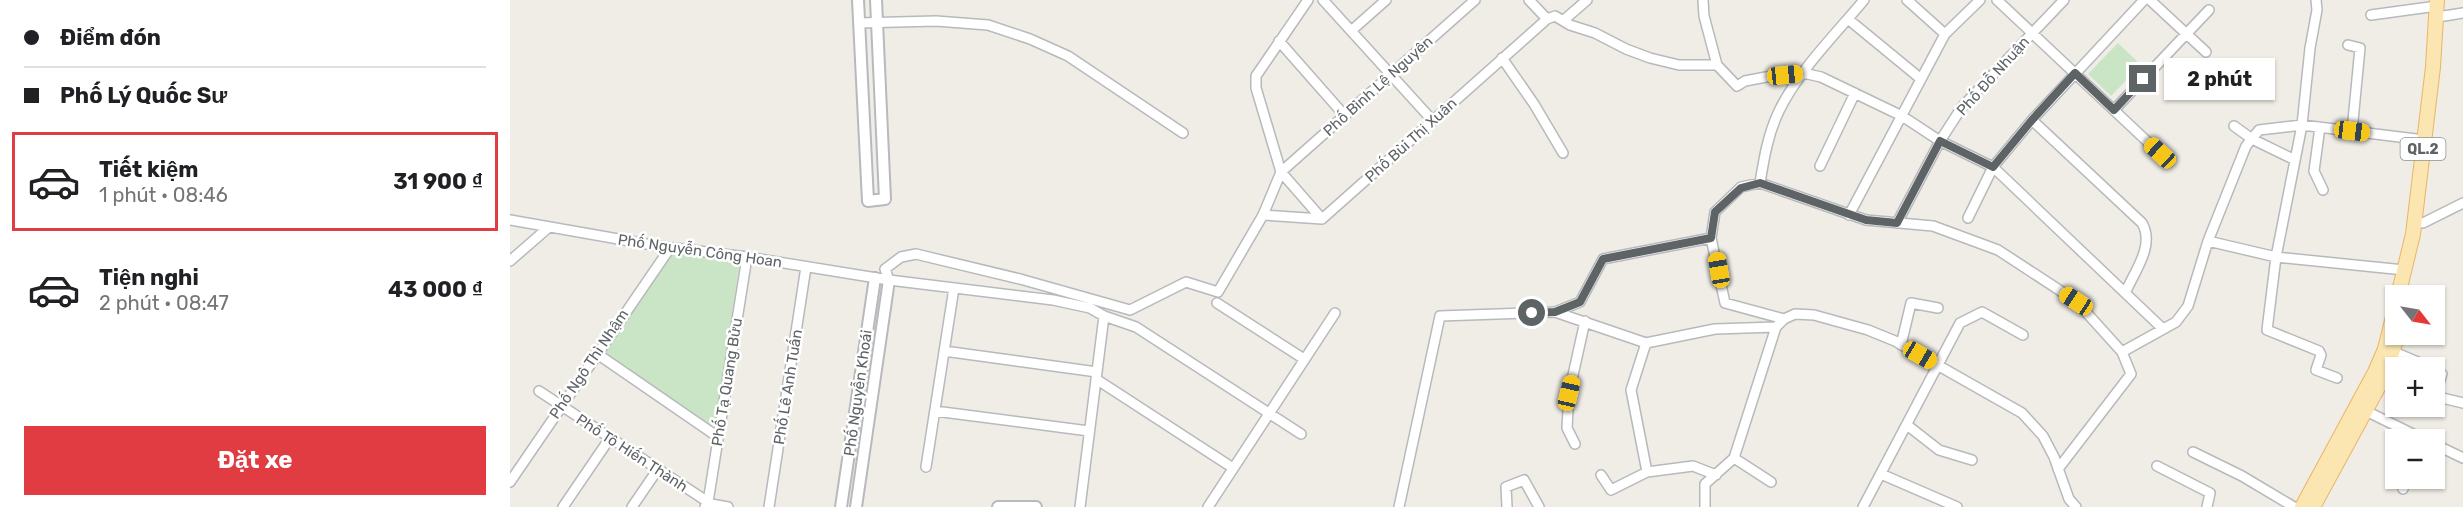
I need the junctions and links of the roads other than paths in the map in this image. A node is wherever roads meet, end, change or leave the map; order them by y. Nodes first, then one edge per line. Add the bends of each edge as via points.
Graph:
1 (858, 0) edge
2 (876, 0) edge
3 (1323, 0) edge
4 (1386, 0) edge
5 (1475, 0) edge
6 (1529, 0) edge
7 (1587, 0) edge
8 (1703, 0) edge
9 (1864, 0) edge
10 (1907, 0) edge
11 (1980, 0) edge
12 (1997, 0) edge
13 (2064, 0) edge
14 (2144, 0) edge
15 (2150, 0) edge
16 (2316, 0) edge
17 (2393, 0) edge
18 (1303, 2) edge
19 (2440, 8) edge
20 (2209, 10) dead end
21 (2397, 11) junction
22 (2463, 13) edge
23 (2371, 15) dead end
24 (1547, 19) junction
25 (1848, 19) junction
26 (1564, 20) junction
27 (859, 22) junction
28 (877, 22) junction
29 (1351, 31) junction
30 (2032, 33) junction
31 (1946, 34) junction
32 (2187, 34) junction
33 (1280, 41) junction
34 (2348, 45) dead end
35 (2206, 52) dead end
36 (1502, 58) junction
37 (1717, 65) junction
38 (1803, 73) junction
39 (2075, 73) junction
40 (1391, 75) junction
41 (1921, 79) junction
42 (1855, 93) junction
43 (2114, 110) junction
44 (1345, 116) junction
45 (1902, 116) junction
46 (1433, 120) junction
47 (2032, 120) junction
48 (2302, 125) junction
49 (2234, 126) dead end
50 (2320, 127) junction
51 (2352, 131) junction
52 (1183, 133) dead end
53 (2252, 139) junction
54 (2424, 140) junction
55 (1940, 141) junction
56 (1563, 153) dead end
57 (2295, 160) junction
58 (2169, 162) dead end
59 (1820, 166) dead end
60 (1993, 167) junction
61 (1281, 171) junction
62 (1760, 183) junction
63 (2323, 190) dead end
64 (2463, 204) edge
65 (1263, 214) junction
66 (1849, 215) junction
67 (1968, 218) dead end
68 (1322, 219) junction
69 (510, 220) edge
70 (1897, 223) junction
71 (2423, 223) junction
72 (549, 227) junction
73 (1711, 238) junction
74 (2208, 241) junction
75 (670, 248) junction
76 (747, 257) junction
77 (2276, 257) junction
78 (510, 261) edge
79 (806, 267) junction
80 (2404, 270) junction
81 (887, 275) junction
82 (875, 278) junction
83 (2401, 285) edge
84 (2409, 285) edge
85 (954, 288) junction
86 (2125, 293) junction
87 (1580, 302) junction
88 (1217, 303) dead end
89 (1938, 308) dead end
90 (1555, 312) junction
91 (1335, 313) dead end
92 (1104, 316) junction
93 (1571, 317) junction
94 (1784, 319) junction
95 (1585, 321) junction
96 (1776, 327) junction
97 (2163, 329) junction
98 (2023, 335) dead end
99 (1646, 343) junction
100 (1901, 345) junction
101 (2386, 345) edge
102 (2396, 345) edge
103 (944, 351) junction
104 (2122, 352) junction
105 (2394, 352) junction
106 (596, 353) junction
107 (2406, 357) edge
108 (1304, 360) junction
109 (1938, 366) junction
110 (1096, 375) junction
111 (2337, 378) dead end
112 (539, 392) dead end
113 (2445, 399) edge
114 (2463, 403) edge
115 (561, 406) junction
116 (935, 411) junction
117 (2366, 411) junction
118 (1269, 413) junction
119 (1907, 425) junction
120 (2401, 429) edge
121 (1089, 431) junction
122 (1301, 434) dead end
123 (718, 436) junction
124 (610, 438) junction
125 (1575, 444) dead end
126 (2445, 449) edge
127 (2193, 452) dead end
128 (1734, 458) junction
129 (2463, 458) edge
130 (1972, 460) dead end
131 (2157, 466) dead end
132 (926, 467) dead end
133 (1233, 468) junction
134 (2058, 469) junction
135 (658, 470) junction
136 (1647, 472) junction
137 (1881, 474) junction
138 (1601, 475) dead end
139 (1716, 475) junction
140 (510, 482) edge
141 (1771, 482) dead end
142 (706, 505) edge
143 (1702, 506) edge
144 (563, 507) edge
145 (632, 507) edge
146 (728, 507) edge
147 (769, 507) edge
148 (841, 507) edge
149 (856, 507) edge
150 (998, 507) edge
151 (1036, 507) edge
152 (1080, 507) edge
153 (1208, 507) edge
154 (1399, 507) edge
155 (1507, 507) edge
156 (1539, 507) edge
157 (1863, 507) edge
158 (1957, 507) edge
159 (2076, 507) edge
160 (2207, 507) edge
161 (2294, 507) edge
162 (2302, 507) edge
163 (2313, 507) edge

1 - 27 street
2 - 28 street
3 - 29 street
4 - 29 street
5 - 40 street, Phố Bình Lệ Nguyên
6 - 24 street
7 - 26 street
8 - 37 street
9 - 25 street
10 - 31 street
11 - 31 street
12 - 30 street
13 - 30 street, Phố Đỗ Nhuận
14 - 39 street
15 - 32 street
16 - 48 street via 2318,10
17 - 21 street
18 - 33 street
19 - 21 street
19 - 22 street
19 - 54 main road, QL.2
19 - 71 main road, QL.2 via 2442,66
20 - 32 street
21 - 23 street
24 - 26 street via 1555,16
24 - 36 street, Phố Bùi Thị Xuân
25 - 38 street
25 - 41 street
26 - 37 street via 1650,58 1679,65
27 - 28 street
27 - 28 street via 868,201 885,199
28 - 52 street via 988,25 1030,39 1068,56
29 - 40 street
30 - 39 street
30 - 55 street, Phố Đỗ Nhuận via 1962,107
31 - 41 street
32 - 35 street
32 - 43 street
33 - 44 street
33 - 61 street via 1256,76 1256,88
34 - 51 street via 2360,48
36 - 46 street, Phố Bùi Thị Xuân
36 - 56 street
37 - 38 street via 1737,86 1766,76
38 - 42 street
38 - 62 street via 1779,111 1765,148
39 - 43 street
39 - 47 street
40 - 44 street, Phố Bình Lệ Nguyên
40 - 46 street
41 - 45 street
42 - 45 street
42 - 59 street
43 - 58 street
44 - 61 street, Phố Bình Lệ Nguyên
45 - 55 street
45 - 66 street
46 - 68 street, Phố Bùi Thị Xuân
47 - 60 street
47 - 86 street via 2148,233 2147,245
48 - 50 street
48 - 53 street via 2259,130
48 - 57 street
49 - 53 street
50 - 51 street
50 - 63 street via 2314,171
51 - 54 street
53 - 57 street
53 - 74 street
54 - 80 main road, QL.2 via 2413,234
55 - 60 street
55 - 70 street, Phố Đỗ Nhuận
57 - 77 street
60 - 67 street
60 - 86 street
61 - 65 street
61 - 68 street
62 - 66 street
62 - 73 street via 1741,188 1715,212
64 - 71 street
65 - 68 street
65 - 81 street via 1218,292 1186,282 1130,310 916,254 901,257
66 - 70 street
69 - 72 street, Phố Nguyễn Công Hoan
70 - 104 street via 1933,226 1998,250 2076,301
71 - 84 main road, QL.2
72 - 75 street, Phố Nguyễn Công Hoan
72 - 78 street
73 - 87 street via 1603,259
73 - 94 street via 1725,303
74 - 77 street
74 - 97 street via 2188,306
75 - 76 street, Phố Nguyễn Công Hoan
75 - 106 street, Phố Ngô Thì Nhậm
76 - 79 street, Phố Nguyễn Công Hoan
76 - 123 street, Phố Tạ Quang Bửu
77 - 80 street
77 - 111 street via 2267,330 2319,351 2316,370
79 - 82 street, Phố Nguyễn Công Hoan
79 - 147 street, Phố Lê Anh Tuấn
80 - 83 main road, QL.2
81 - 82 street, Phố Nguyễn Công Hoan
81 - 85 street, Phố Nguyễn Công Hoan
81 - 149 street, Phố Nguyễn Khoái
82 - 148 street, Phố Nguyễn Khoái
85 - 92 street, Phố Nguyễn Công Hoan via 1053,300 1090,308
85 - 103 street
86 - 97 street
87 - 90 street
87 - 93 street
88 - 108 street
89 - 100 street via 1911,303
90 - 93 street
90 - 154 street via 1440,316
91 - 108 street
92 - 110 street
92 - 118 street, Phố Nguyễn Công Hoan via 1136,327
93 - 95 street
94 - 96 street
94 - 100 street via 1795,314 1814,315 1852,324
95 - 99 street
95 - 125 street via 1569,393 1567,428
96 - 99 street via 1715,329
96 - 128 street
97 - 104 street
98 - 109 street via 1982,312 1960,323
99 - 136 street via 1631,390
100 - 109 street
101 - 162 main road
102 - 105 main road
103 - 110 street
103 - 116 street
104 - 134 street via 2131,374
105 - 107 street
105 - 117 main road
106 - 115 street, Phố Ngô Thì Nhậm
106 - 123 street
108 - 118 street
109 - 119 street
109 - 134 street via 2026,417 2043,436
110 - 121 street
110 - 133 street
112 - 115 street, Phố Tô Hiến Thành
113 - 114 street
115 - 124 street, Phố Tô Hiến Thành
115 - 140 street, Phố Ngô Thì Nhậm
116 - 121 street
116 - 132 street
117 - 120 street
117 - 163 main road
118 - 122 street, Phố Nguyễn Công Hoan
118 - 133 street
119 - 130 street via 1939,450
119 - 137 street
121 - 152 street
123 - 142 street, Phố Tạ Quang Bửu
124 - 135 street, Phố Tô Hiến Thành
124 - 144 street
126 - 129 street
127 - 161 street
128 - 139 street
128 - 141 street
131 - 160 street via 2210,493
133 - 153 street
134 - 159 street
135 - 142 street, Phố Tô Hiến Thành
135 - 145 street
136 - 138 street via 1611,490
136 - 139 street via 1693,465
137 - 157 street
137 - 158 street
139 - 143 street via 1705,484
142 - 146 street, Phố Tô Hiến Thành
150 - 151 street
155 - 156 street via 1506,487 1524,480

